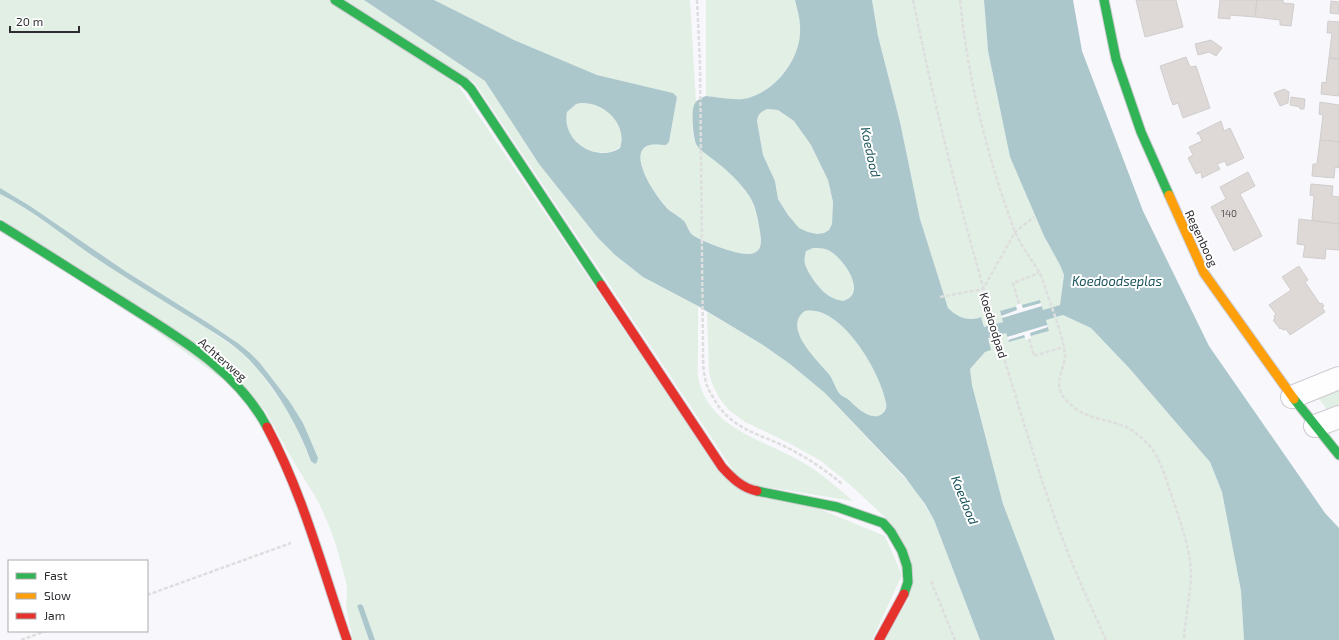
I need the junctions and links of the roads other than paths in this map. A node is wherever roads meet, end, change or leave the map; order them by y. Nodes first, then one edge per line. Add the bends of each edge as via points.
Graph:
1 (335, 0) edge
2 (1104, 0) edge
3 (0, 225) edge
4 (1339, 378) edge
5 (1292, 398) junction
6 (1339, 417) edge
7 (1316, 426) junction
8 (1339, 455) edge
9 (347, 640) edge
10 (879, 640) edge

1 - 10 street via 464,82 471,90 718,460 736,482 750,490 837,507 883,523 891,532 902,551 907,566 908,582 899,605
2 - 5 street, Regenboog via 1116,59 1140,132 1204,273
3 - 9 street, Achterweg via 192,346 225,372 247,396 262,416 286,463
4 - 5 street
5 - 7 street, Regenboog
6 - 7 street
7 - 8 street, Regenboog

